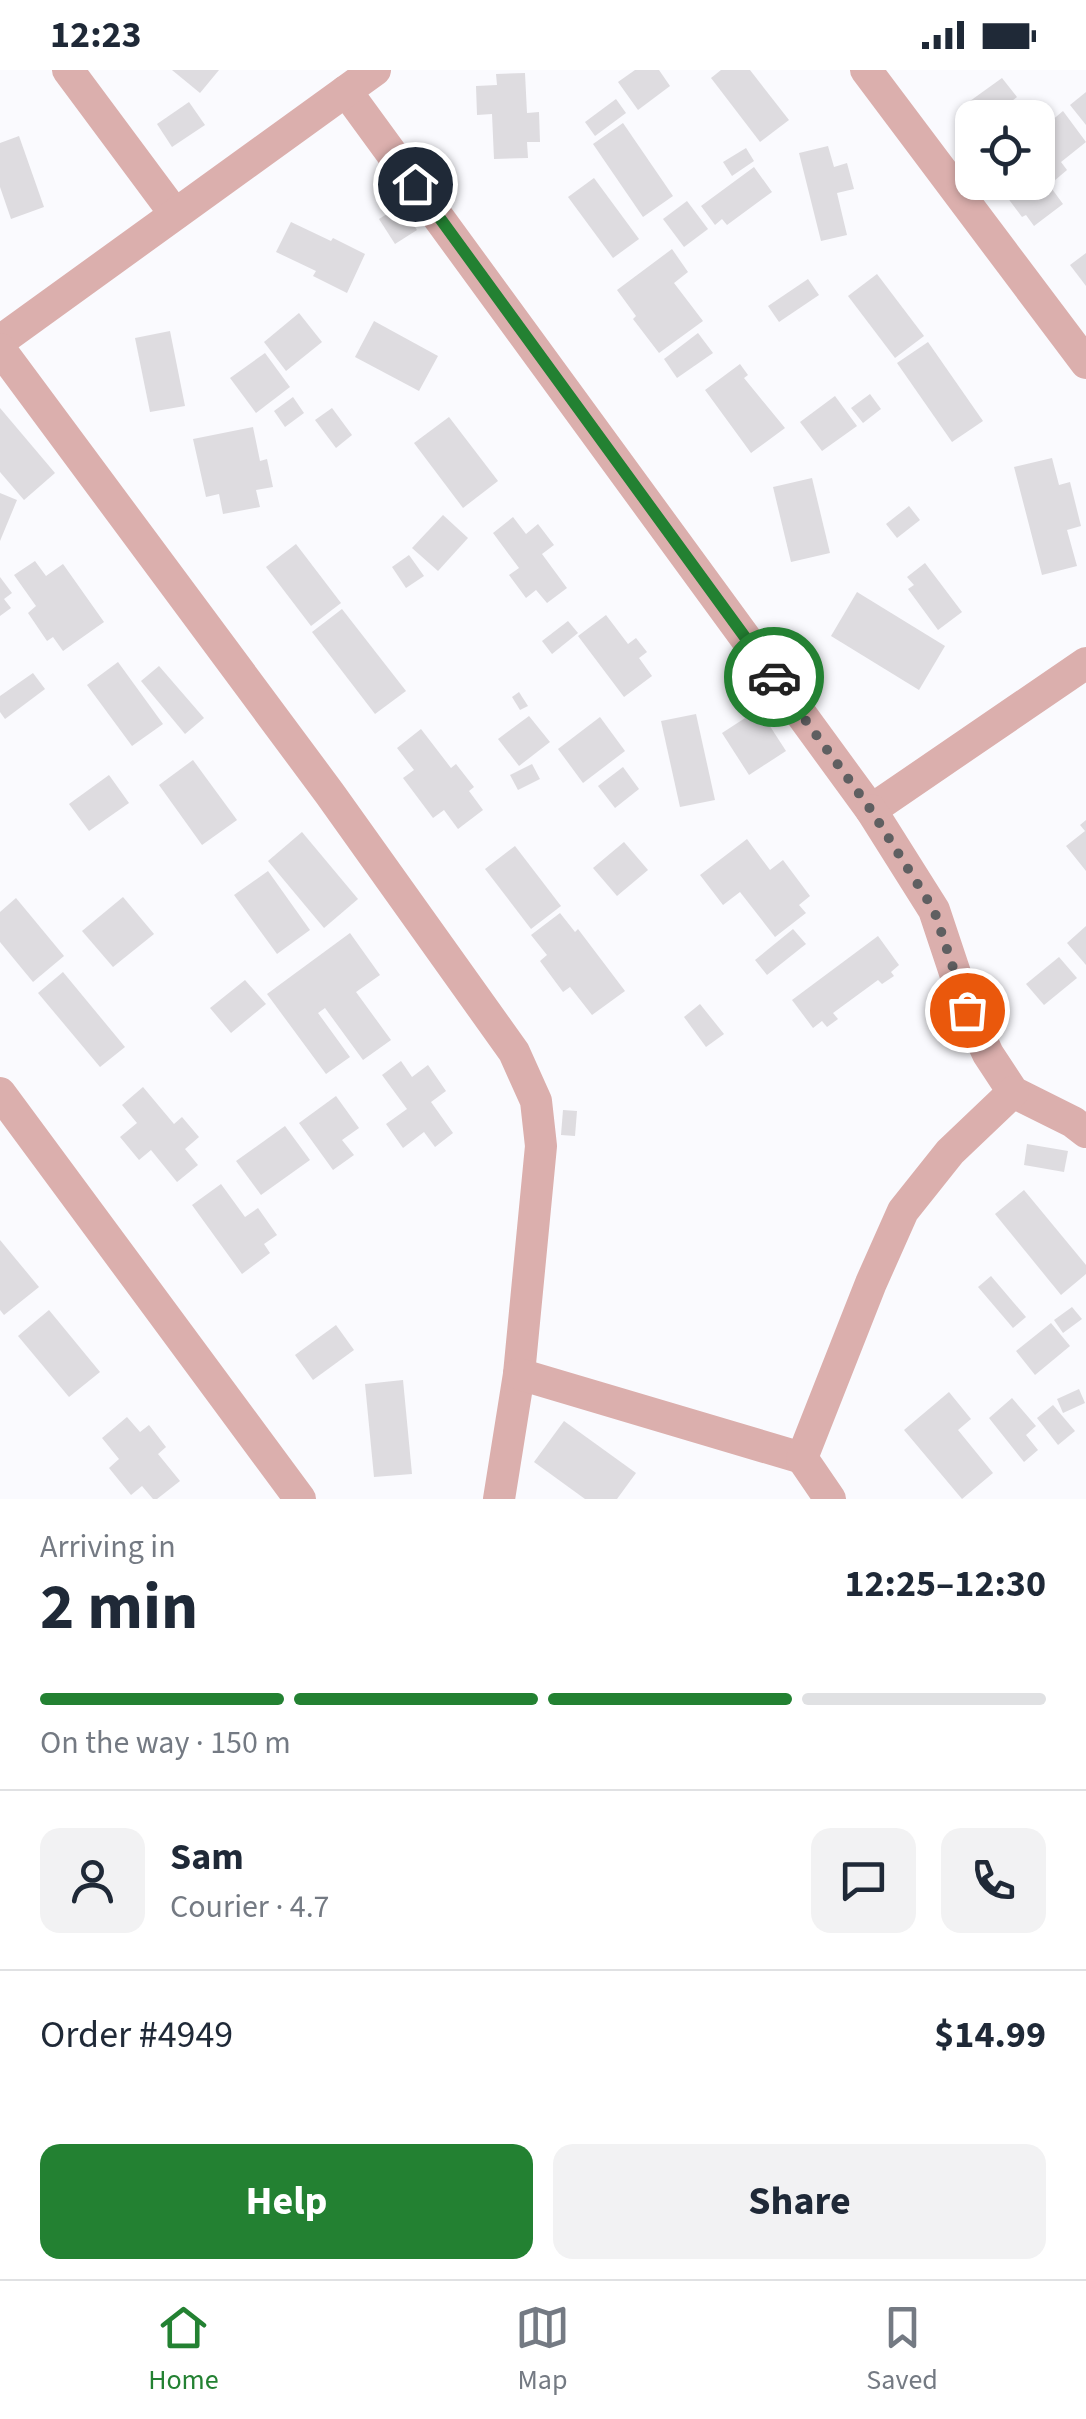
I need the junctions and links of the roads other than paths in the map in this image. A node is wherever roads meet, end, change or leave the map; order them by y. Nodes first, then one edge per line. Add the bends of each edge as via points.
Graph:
1 (68, 70) edge
2 (375, 70) edge
3 (866, 70) edge
4 (346, 90) junction
5 (175, 214) junction
6 (0, 340) edge
7 (0, 349) edge
8 (1086, 363) edge
9 (1086, 663) edge
10 (871, 810) junction
11 (1013, 1092) junction
12 (0, 1093) edge
13 (1086, 1132) edge
14 (519, 1374) junction
15 (802, 1458) junction
16 (300, 1499) edge
17 (499, 1499) edge
18 (830, 1499) edge

1 - 5 street
2 - 4 street
3 - 8 street
4 - 5 street
4 - 10 street
5 - 6 street
7 - 14 street via 514,1052 536,1100 541,1146
9 - 10 street
10 - 11 street via 934,910 967,1010
11 - 13 street
11 - 15 street via 950,1152 904,1211
12 - 16 street
14 - 15 street
14 - 17 street
15 - 18 street

